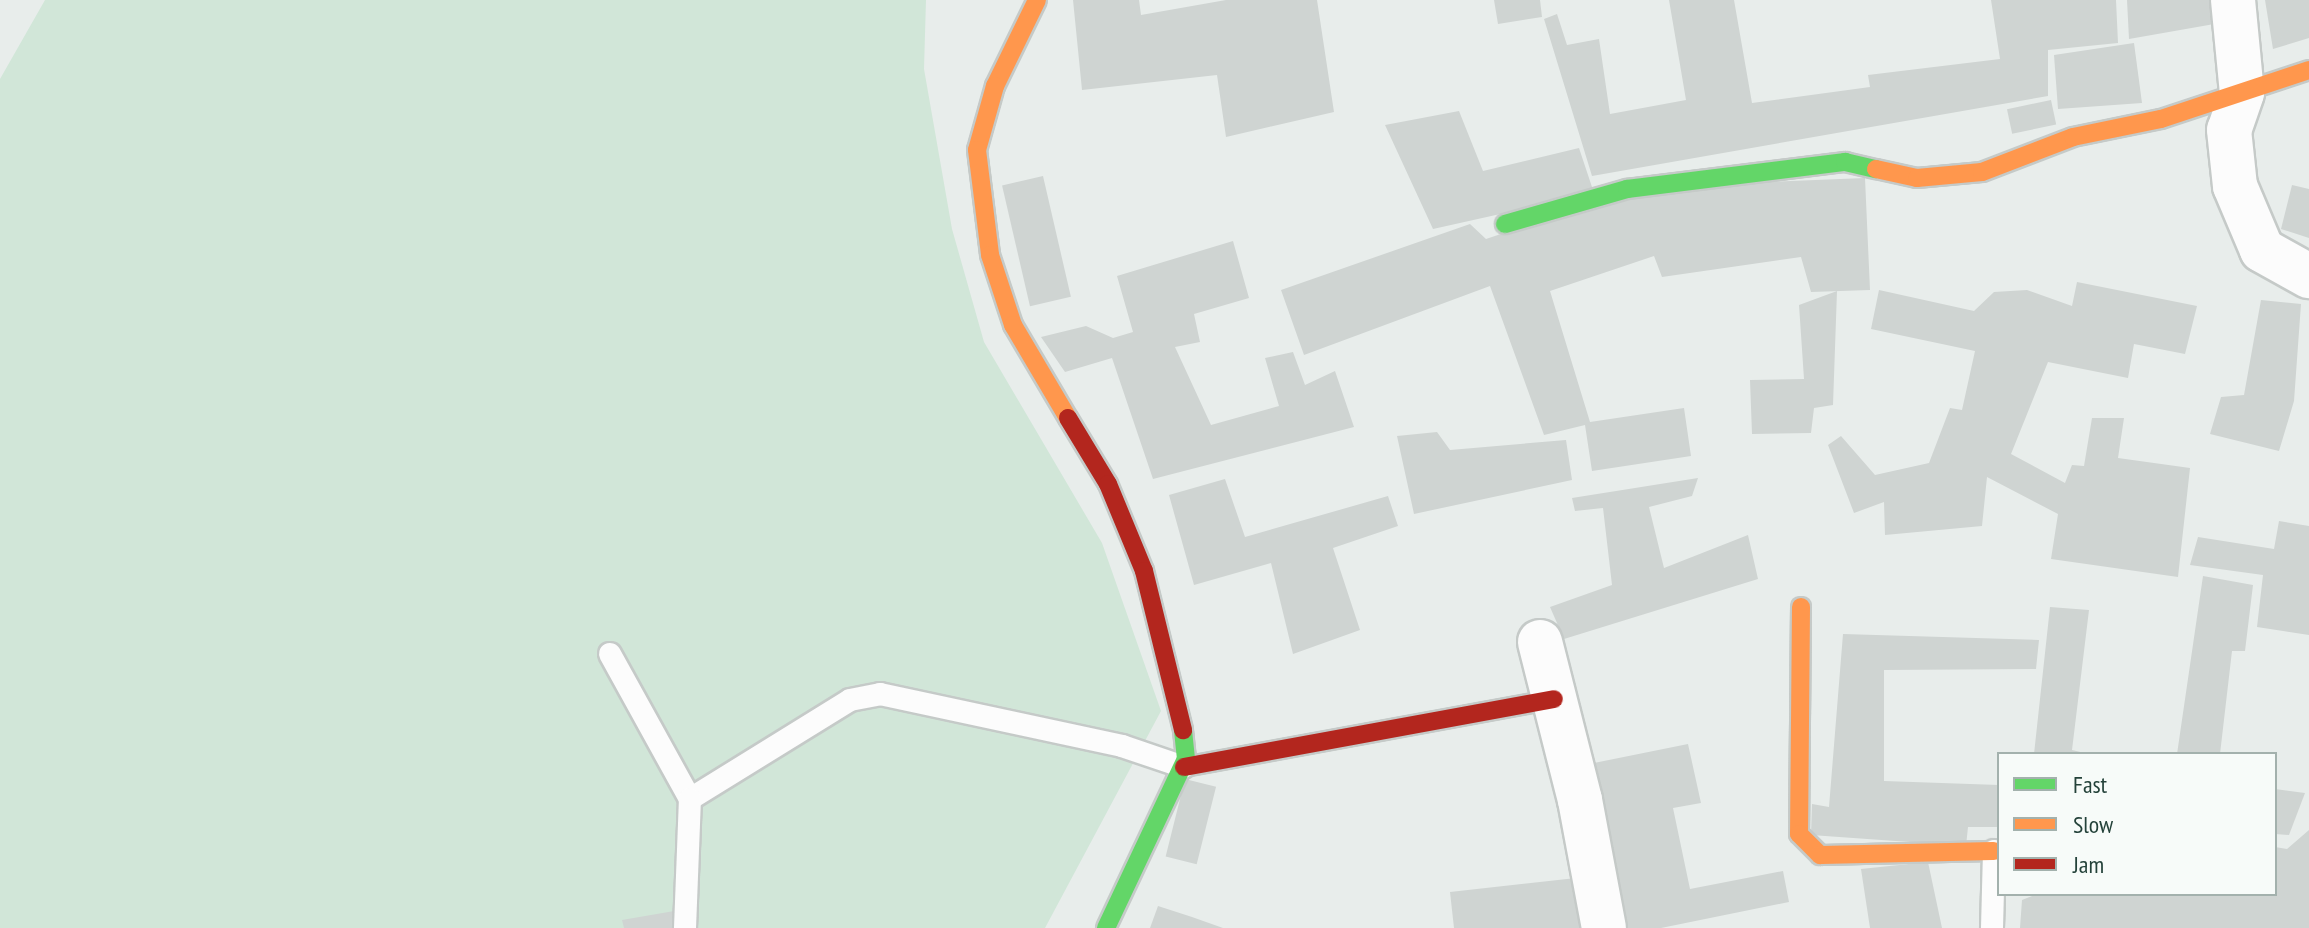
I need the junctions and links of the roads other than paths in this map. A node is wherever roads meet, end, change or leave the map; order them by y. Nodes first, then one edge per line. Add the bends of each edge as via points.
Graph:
1 (1037, 0) edge
2 (2233, 0) edge
3 (2309, 70) edge
4 (2242, 93) junction
5 (1505, 224) dead end
6 (2309, 276) edge
7 (1801, 607) dead end
8 (1540, 642) dead end
9 (610, 654) dead end
10 (1554, 699) junction
11 (1184, 767) junction
12 (690, 799) junction
13 (1994, 851) joint
14 (685, 928) edge
15 (1106, 928) edge
16 (1604, 928) edge
17 (1992, 928) edge

1 - 11 street via 995,86 977,150 990,255 1013,325 1108,484 1144,571 1182,717
2 - 4 street
3 - 4 street
4 - 5 street via 2161,119 2073,137 1982,172 1917,178 1845,162 1627,189
4 - 6 street via 2229,130 2235,186 2262,250
7 - 13 street via 1799,834 1820,855
8 - 10 street
9 - 12 lane
10 - 11 street
10 - 16 street
11 - 12 lane via 1122,746 880,694 850,700
11 - 15 street
12 - 14 lane
13 - 17 lane

